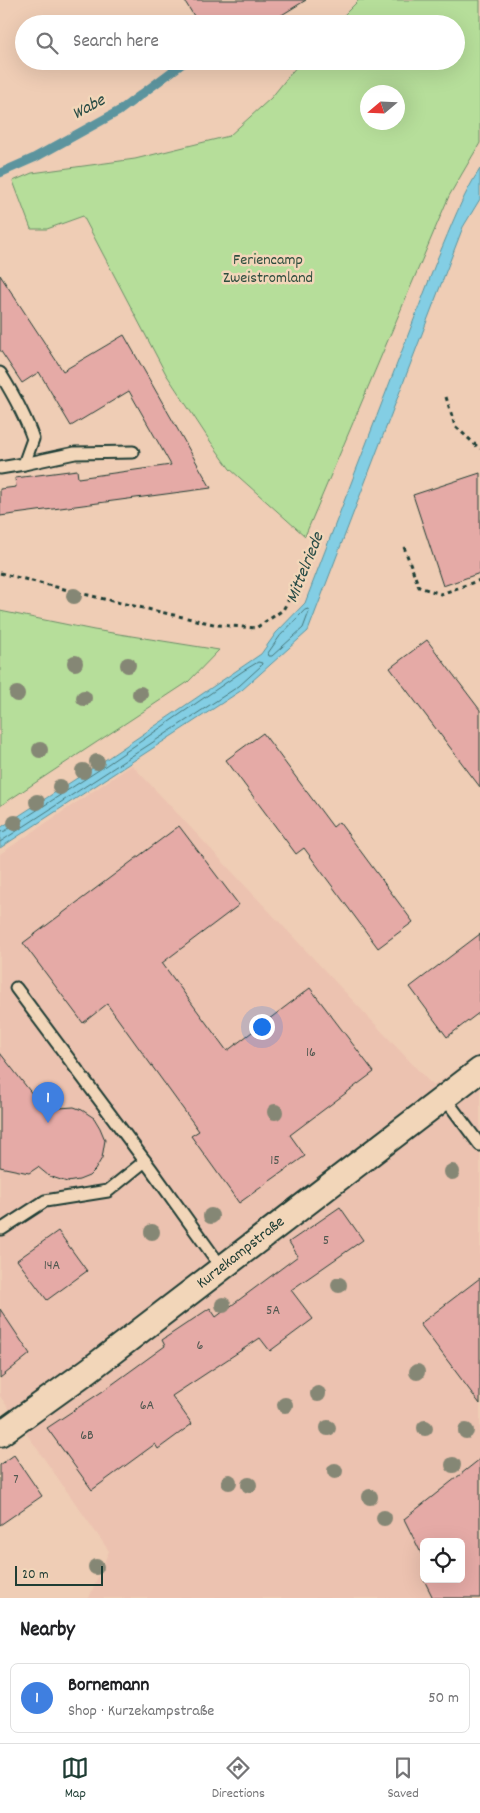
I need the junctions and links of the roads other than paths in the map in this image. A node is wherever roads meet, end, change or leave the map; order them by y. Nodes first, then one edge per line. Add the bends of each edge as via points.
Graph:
1 (0, 373) edge
2 (133, 452) dead end
3 (24, 464) junction
4 (0, 468) edge
5 (16, 988) dead end
6 (480, 1070) edge
7 (444, 1097) junction
8 (480, 1145) edge
9 (145, 1161) junction
10 (0, 1228) edge
11 (222, 1268) junction
12 (0, 1434) edge

1 - 3 lane via 27,421 33,439
2 - 3 lane via 75,454
3 - 4 lane
5 - 9 lane
6 - 7 street, Kurzekampstraße
7 - 8 lane
7 - 11 street, Kurzekampstraße
9 - 10 lane via 108,1191 45,1200
9 - 11 lane
11 - 12 street, Kurzekampstraße

